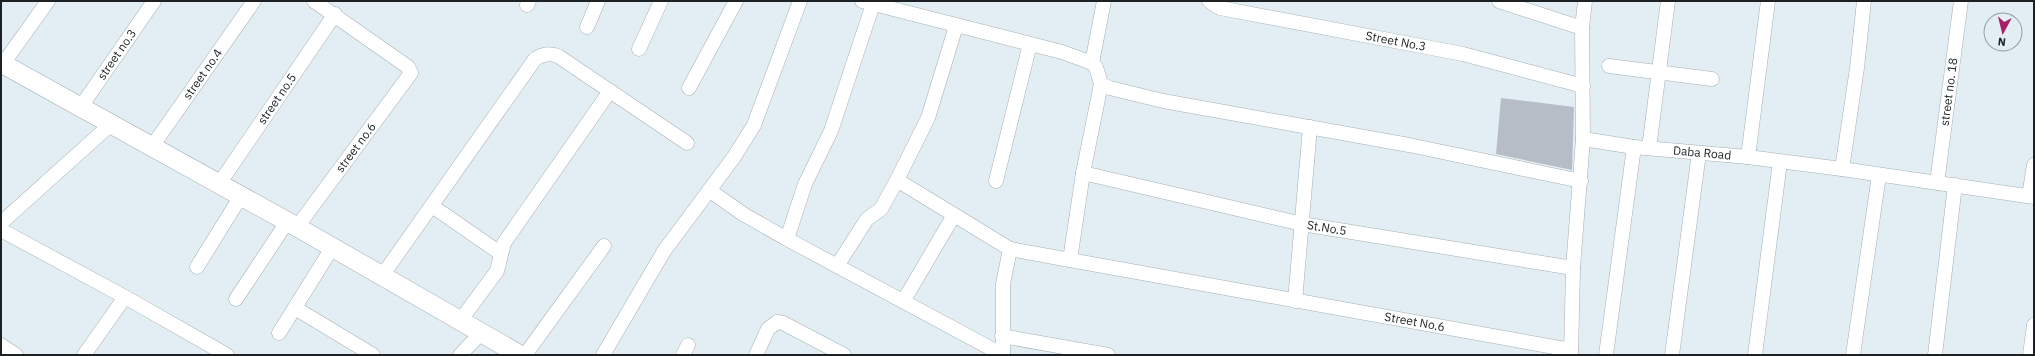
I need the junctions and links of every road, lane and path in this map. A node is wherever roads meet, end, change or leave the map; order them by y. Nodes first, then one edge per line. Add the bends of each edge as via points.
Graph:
1 (48, 1) edge
2 (154, 1) edge
3 (254, 1) edge
4 (314, 1) edge
5 (598, 1) edge
6 (661, 1) edge
7 (736, 1) edge
8 (800, 1) edge
9 (1104, 1) edge
10 (1209, 1) edge
11 (1499, 1) edge
12 (1585, 1) edge
13 (1668, 1) edge
14 (1768, 1) edge
15 (1864, 1) edge
16 (1961, 1) edge
17 (868, 2) edge
18 (335, 14) junction
19 (956, 26) junction
20 (586, 27) dead end
21 (1582, 28) junction
22 (1030, 44) junction
23 (639, 49) dead end
24 (1092, 63) junction
25 (2, 64) edge
26 (1609, 66) dead end
27 (1660, 73) junction
28 (1712, 79) dead end
29 (1101, 84) junction
30 (1583, 86) junction
31 (689, 88) dead end
32 (610, 91) junction
33 (80, 108) junction
34 (110, 125) junction
35 (1310, 127) junction
36 (1583, 139) junction
37 (687, 143) dead end
38 (1634, 147) junction
39 (152, 148) junction
40 (1649, 148) junction
41 (1698, 153) junction
42 (1748, 157) junction
43 (1780, 162) junction
44 (2034, 166) edge
45 (1842, 169) junction
46 (1083, 173) junction
47 (1879, 175) junction
48 (897, 180) junction
49 (996, 180) dead end
50 (1581, 181) junction
51 (1937, 183) junction
52 (219, 184) junction
53 (1955, 185) junction
54 (709, 190) junction
55 (241, 196) junction
56 (2032, 197) edge
57 (432, 206) junction
58 (954, 215) junction
59 (1, 223) edge
60 (1302, 224) junction
61 (292, 225) junction
62 (1, 230) edge
63 (787, 239) junction
64 (604, 246) dead end
65 (332, 248) junction
66 (1010, 249) junction
67 (500, 253) junction
68 (1070, 260) junction
69 (837, 266) junction
70 (197, 267) dead end
71 (1573, 268) junction
72 (382, 276) junction
73 (124, 297) junction
74 (236, 299) dead end
75 (904, 300) junction
76 (1295, 300) junction
77 (295, 308) junction
78 (460, 321) junction
79 (2034, 325) edge
80 (279, 333) dead end
81 (481, 333) junction
82 (1002, 336) junction
83 (1, 345) edge
84 (1571, 352) edge
85 (16, 355) edge
86 (84, 355) edge
87 (226, 355) edge
88 (373, 355) edge
89 (460, 355) edge
90 (520, 355) edge
91 (524, 355) edge
92 (603, 355) edge
93 (756, 355) edge
94 (844, 355) edge
95 (1003, 355) edge
96 (1108, 355) edge
97 (1606, 355) edge
98 (1672, 355) edge
99 (1755, 355) edge
100 (1853, 355) edge
101 (1935, 355) edge
102 (2030, 355) edge

1 - 25 street
2 - 33 street, street no.3
3 - 39 street, street no.4
4 - 18 street
5 - 20 street
6 - 23 street
7 - 31 street
8 - 54 street via 754,124 734,157
9 - 24 street
10 - 30 street, Street No.3 via 1220,8 1463,54
11 - 21 street
12 - 21 street
13 - 27 street
14 - 42 street
15 - 45 street
16 - 51 street, street no. 18
17 - 19 street
17 - 63 street via 831,131 805,184
18 - 52 street, street no.5
18 - 61 street, street no.6 via 408,67 411,76
19 - 22 street
19 - 48 street via 928,118
21 - 30 street
22 - 24 street
22 - 49 street
24 - 29 street via 1096,67
25 - 33 street
26 - 27 street
27 - 28 street
27 - 40 street
29 - 35 street via 1163,102
29 - 46 street
30 - 36 street
32 - 37 street
32 - 57 street via 558,56 542,55 535,59
32 - 67 street via 506,239
33 - 34 street
34 - 39 street
34 - 59 street
35 - 50 street
35 - 60 street
36 - 38 street, Daba Road
36 - 50 street
38 - 40 street, Daba Road
38 - 97 street
39 - 52 street
40 - 41 street, Daba Road
41 - 42 street, Daba Road
41 - 98 street
42 - 43 street, Daba Road
43 - 45 street, Daba Road
43 - 99 street
44 - 56 street
45 - 47 street, Daba Road
46 - 60 street, St.No.5
46 - 68 street
47 - 51 street, Daba Road
47 - 100 street
48 - 58 street
48 - 69 street via 881,209 867,219
50 - 71 street
51 - 53 street, Daba Road
52 - 55 street
53 - 56 street, Daba Road
53 - 101 street
54 - 63 street via 743,214
54 - 92 street via 664,251
55 - 61 street
55 - 70 street
57 - 67 street
57 - 72 street
58 - 66 street
58 - 75 street
60 - 71 street, St.No.5
60 - 76 street
61 - 65 street
61 - 74 street
62 - 73 street
63 - 69 street
64 - 91 street
65 - 72 street
65 - 77 street
66 - 68 street, Street No.6
66 - 82 street via 1002,284
67 - 78 street via 497,271
68 - 76 street, Street No.6
69 - 75 street
71 - 84 street
72 - 78 street
73 - 86 street
73 - 87 street
75 - 95 street
76 - 84 street, Street No.6
77 - 80 street
77 - 88 street
78 - 81 street
79 - 102 street
81 - 89 street
81 - 90 street
82 - 95 street
82 - 96 street
83 - 85 street
93 - 94 street via 768,329 777,322 783,322

